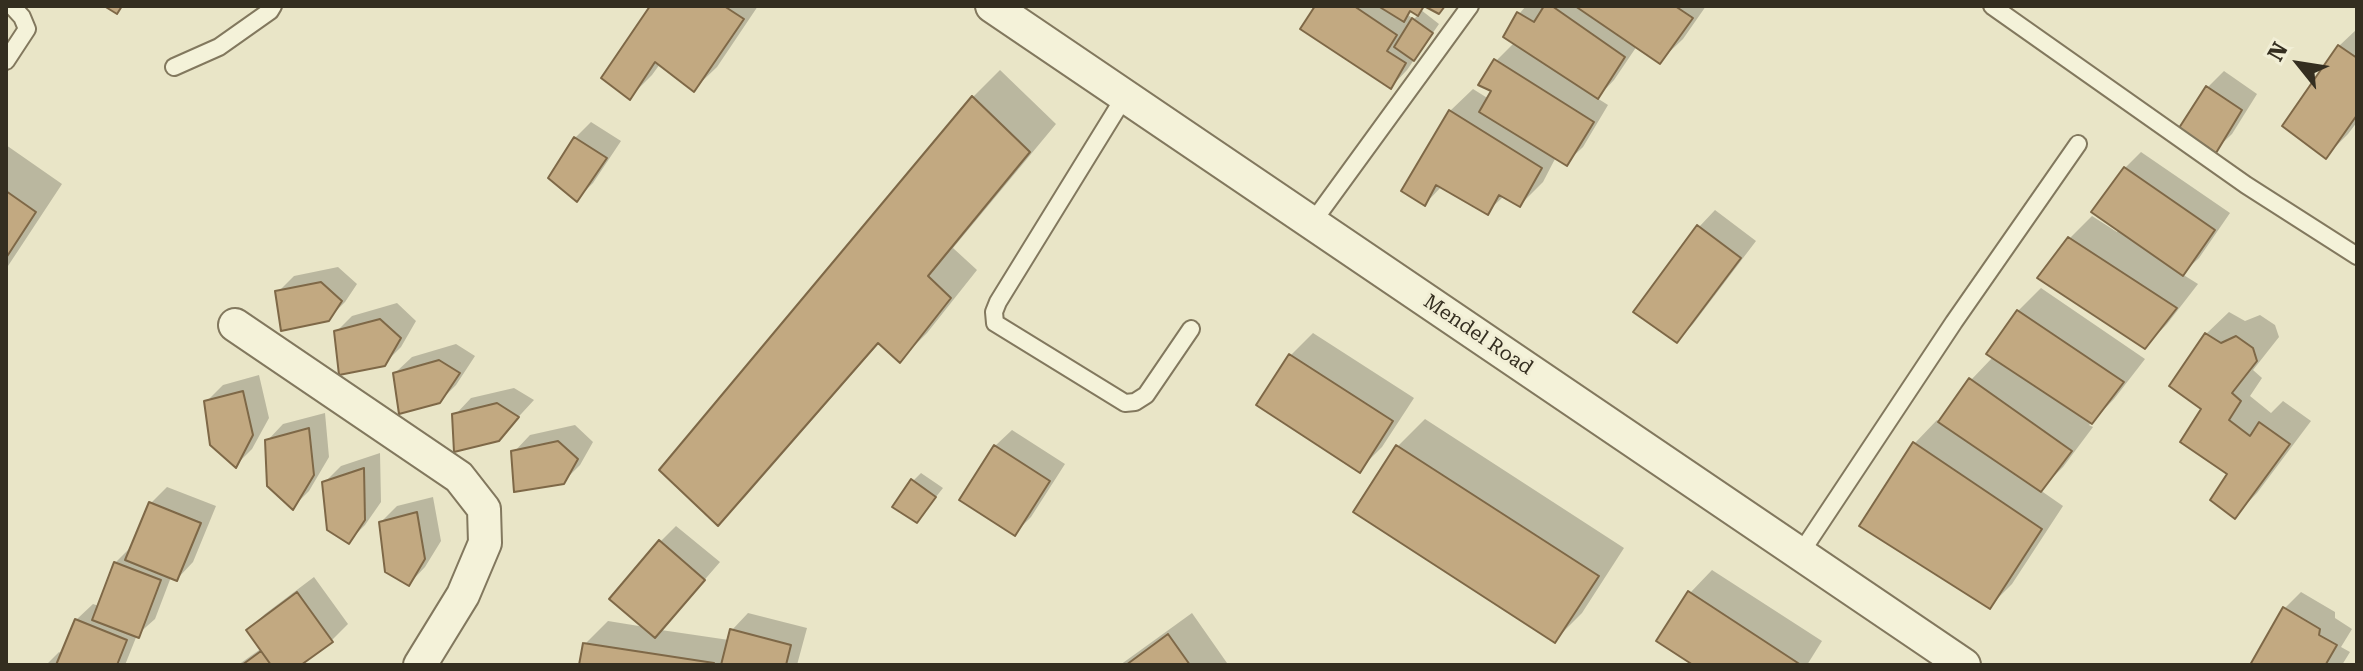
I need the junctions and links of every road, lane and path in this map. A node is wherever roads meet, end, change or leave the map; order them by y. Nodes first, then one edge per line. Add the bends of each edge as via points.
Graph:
1 (12, 6) edge
2 (273, 6) edge
3 (992, 6) edge
4 (1470, 6) edge
5 (1992, 6) edge
6 (6, 61) edge
7 (174, 67) dead end
8 (1125, 96) junction
9 (2078, 144) dead end
10 (1312, 223) junction
11 (2357, 256) edge
12 (235, 325) dead end
13 (1191, 329) dead end
14 (1800, 554) junction
15 (420, 665) edge
16 (1964, 665) edge

1 - 6 lane via 27,29
2 - 7 lane via 219,47
3 - 8 street, Mendel Road
4 - 10 lane
5 - 11 lane via 2246,185
8 - 10 street, Mendel Road
8 - 13 lane via 998,302 995,323 1125,403 1146,395
9 - 14 lane
10 - 14 street, Mendel Road
12 - 15 street via 459,477 484,509 485,543 463,595
14 - 16 street, Mendel Road

